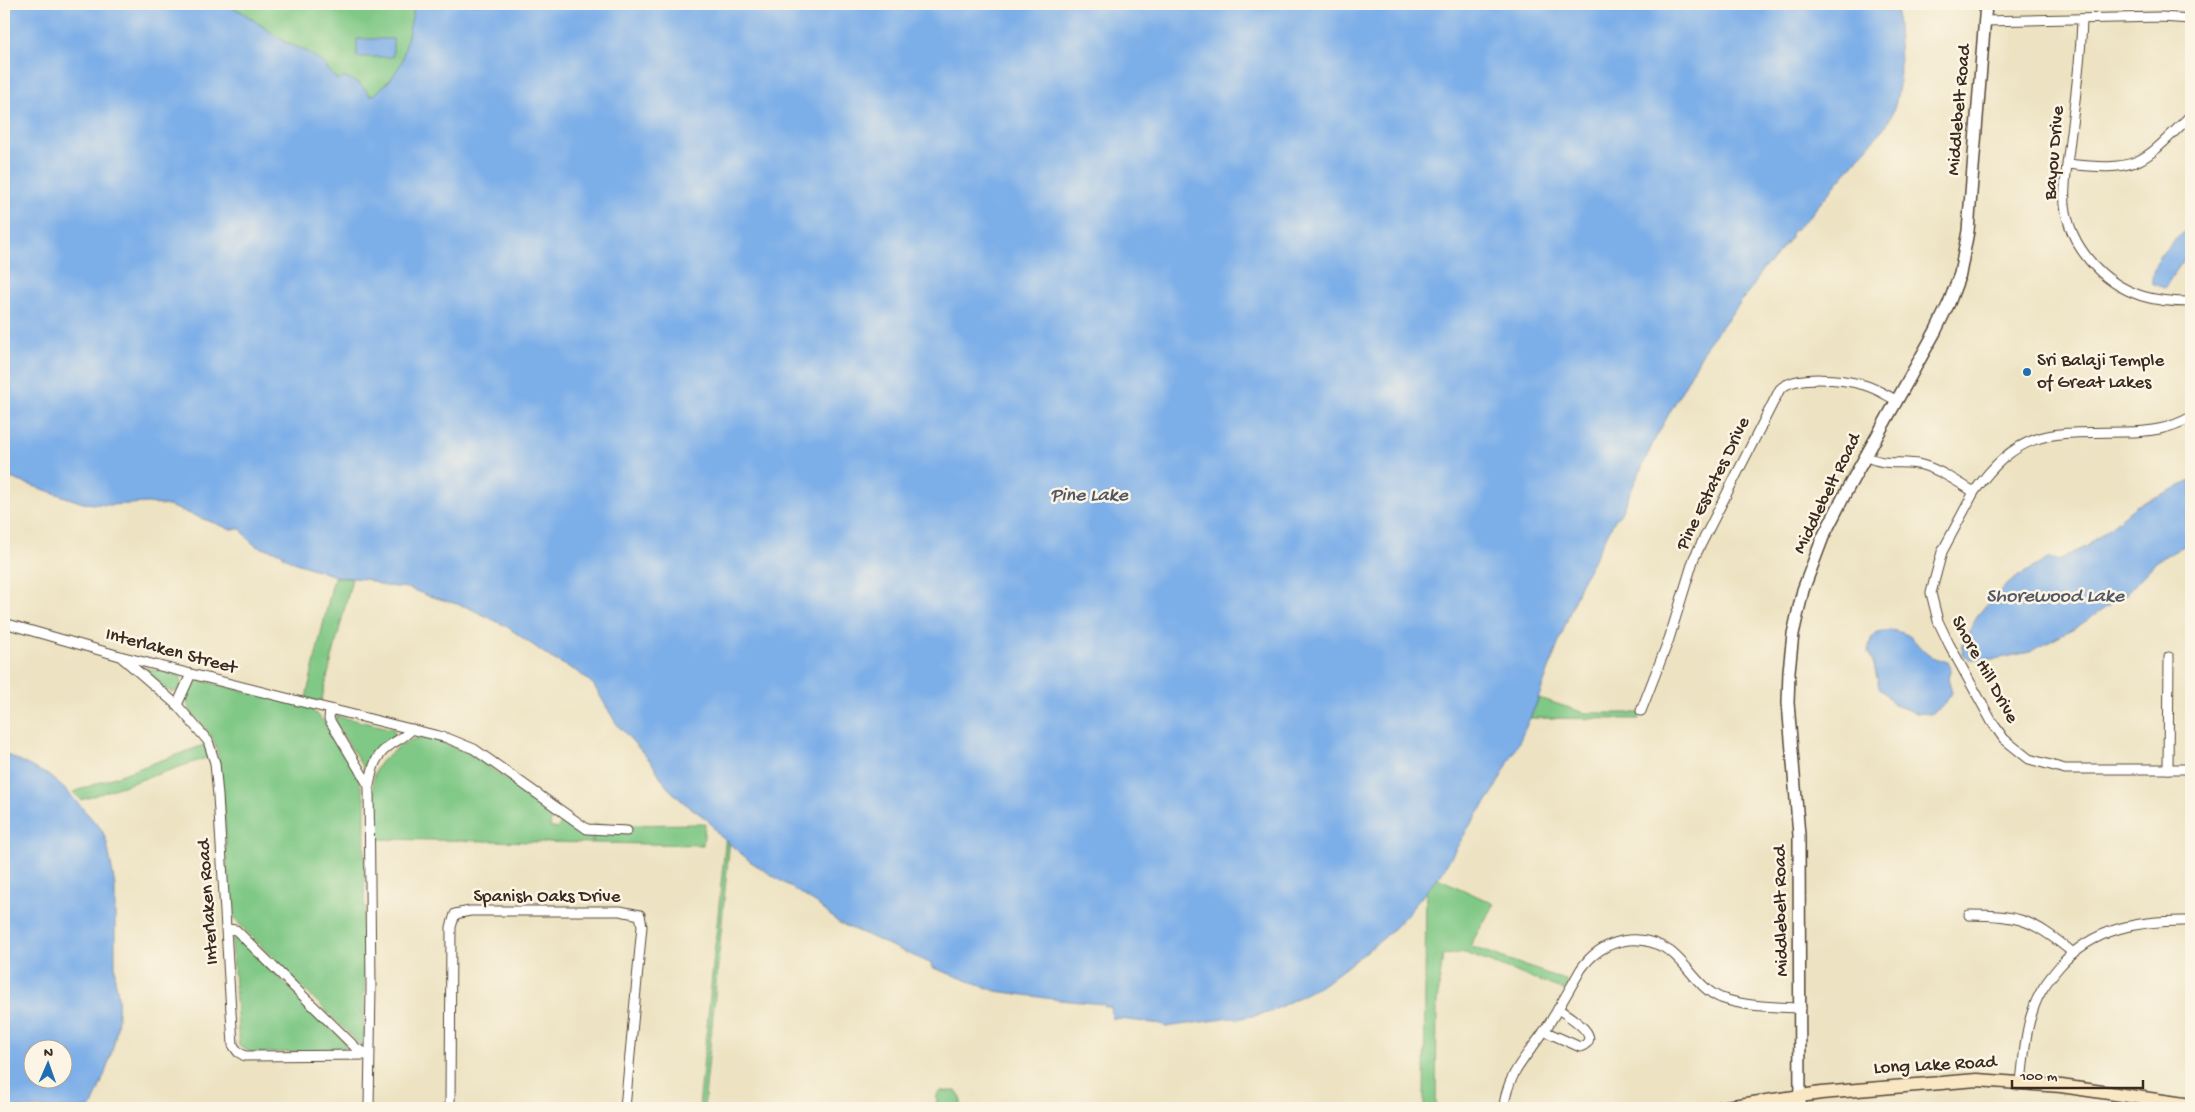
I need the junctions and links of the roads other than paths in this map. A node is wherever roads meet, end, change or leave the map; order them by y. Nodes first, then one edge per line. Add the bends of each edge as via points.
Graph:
1 (1986, 4) edge
2 (2082, 19) junction
3 (2191, 19) edge
4 (1985, 21) junction
5 (2191, 116) edge
6 (2068, 164) junction
7 (2191, 302) edge
8 (1896, 400) junction
9 (2191, 418) edge
10 (1865, 456) junction
11 (1974, 492) junction
12 (4, 623) edge
13 (120, 656) junction
14 (2169, 657) dead end
15 (191, 674) junction
16 (177, 705) junction
17 (330, 709) junction
18 (1641, 711) dead end
19 (412, 729) junction
20 (2168, 769) junction
21 (2191, 769) edge
22 (369, 786) junction
23 (627, 831) dead end
24 (1969, 915) dead end
25 (2191, 921) edge
26 (227, 929) junction
27 (2072, 952) junction
28 (1801, 1008) junction
29 (1558, 1009) junction
30 (1544, 1031) junction
31 (369, 1055) junction
32 (2021, 1082) junction
33 (1800, 1102) edge
34 (2191, 1105) edge
35 (369, 1108) edge
36 (450, 1108) edge
37 (624, 1108) edge
38 (1504, 1108) edge
39 (1719, 1108) edge

1 - 4 street, Middlebelt Road
2 - 3 street
2 - 4 street
2 - 6 street, Bayou Drive
4 - 8 street, Middlebelt Road via 1968,231 1962,267 1944,314
5 - 6 street via 2152,153 2132,164 2105,168
6 - 7 street, Bayou Drive via 2067,216 2076,240 2096,268 2116,284 2141,296
8 - 10 street, Middlebelt Road
8 - 18 street, Pine Estates Drive via 1864,385 1844,381 1795,380 1780,390 1694,558 1669,639
9 - 11 street, Shore Hill Drive via 2152,431 2065,432 2034,438 2009,452
10 - 11 street via 1885,463 1921,465
10 - 28 street, Middlebelt Road via 1813,560 1795,622 1790,658 1789,723 1800,841
11 - 20 street, Shore Hill Drive via 1942,552 1930,593 1945,636 1998,730 2021,754 2054,767
12 - 13 street, Interlaken Street
13 - 15 street, Interlaken Street
13 - 16 street, Interlaken Road
14 - 20 street
15 - 16 street
15 - 17 street, Interlaken Street
16 - 26 street, Interlaken Road via 208,741 215,763
17 - 19 street, Interlaken Street
17 - 22 street via 329,720
19 - 22 street via 380,755 372,766
19 - 23 street, Interlaken Street via 474,749 587,829
20 - 21 street, Shore Hill Drive
22 - 31 street
24 - 27 street via 2006,916 2030,922 2050,933
25 - 27 street via 2125,926 2096,937
26 - 31 street via 236,930 356,1048
26 - 31 street, Interlaken Road via 233,1045 238,1052 245,1056
27 - 32 street via 2043,987 2033,1009
28 - 29 street via 1741,1004 1720,997 1707,990 1672,953 1648,941 1633,939 1606,946 1588,959
28 - 33 street, Middlebelt Road
29 - 30 street
29 - 30 street via 1585,1029 1588,1041 1580,1047
30 - 38 street via 1514,1071 1507,1086
31 - 35 street
32 - 33 main road, Long Lake Road via 1949,1082
32 - 34 main road, Long Lake Road
33 - 39 main road, Long Lake Road
36 - 37 street, Spanish Oaks Drive via 451,927 455,914 470,911 620,911 640,915 642,926

